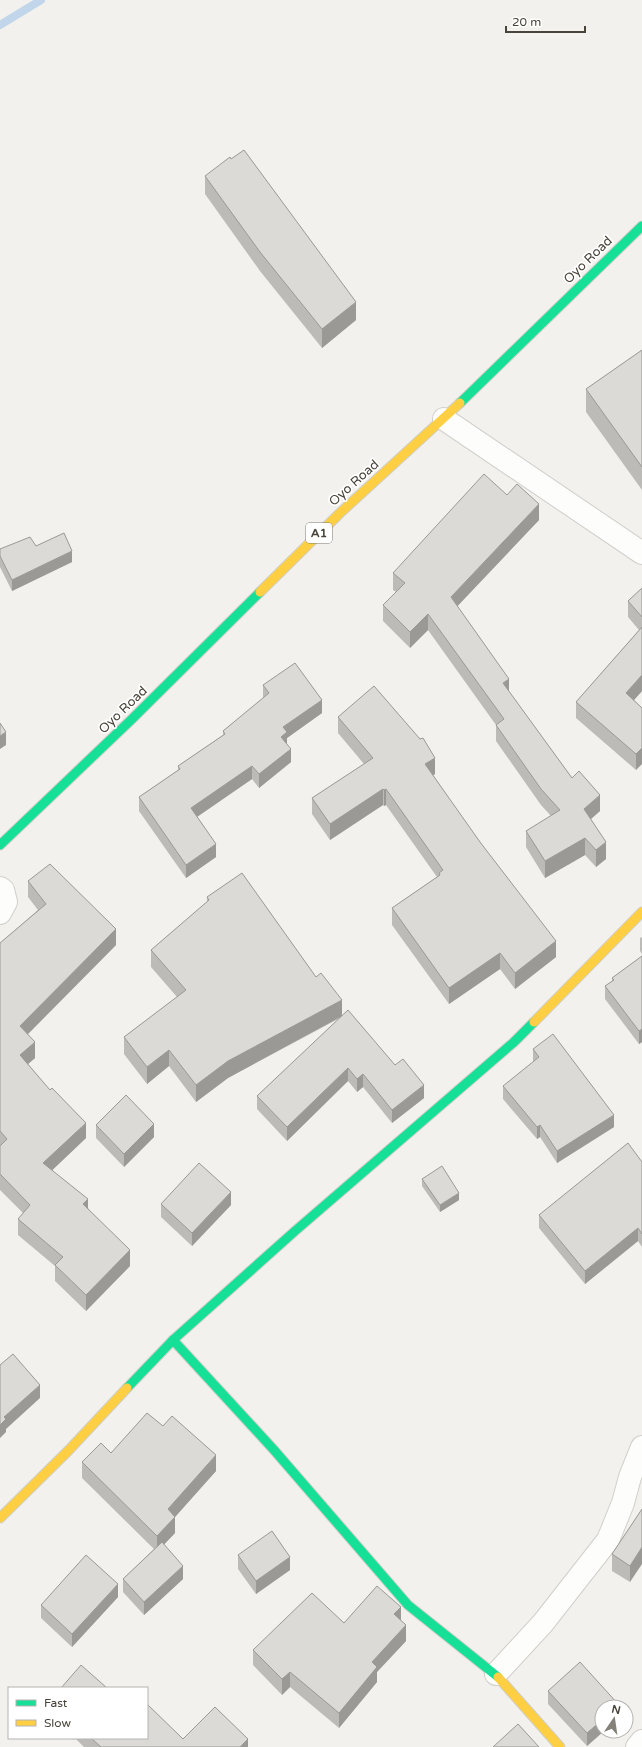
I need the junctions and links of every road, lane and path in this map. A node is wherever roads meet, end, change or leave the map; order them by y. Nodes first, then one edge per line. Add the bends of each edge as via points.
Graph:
1 (642, 226) edge
2 (444, 419) junction
3 (642, 553) edge
4 (0, 845) edge
5 (0, 888) edge
6 (642, 912) edge
7 (0, 913) edge
8 (173, 1340) junction
9 (642, 1446) edge
10 (0, 1518) edge
11 (496, 1674) junction
12 (642, 1741) edge
13 (560, 1747) edge
14 (637, 1747) edge

1 - 2 main road, Oyo Road / A1
2 - 3 street
2 - 4 main road, Oyo Road / A1 via 340,513 132,719
5 - 7 street via 6,902
6 - 8 main road via 514,1042
8 - 10 main road via 68,1451
8 - 11 main road via 274,1450 408,1605
9 - 11 street via 608,1540 543,1623
11 - 13 main road
12 - 14 street

